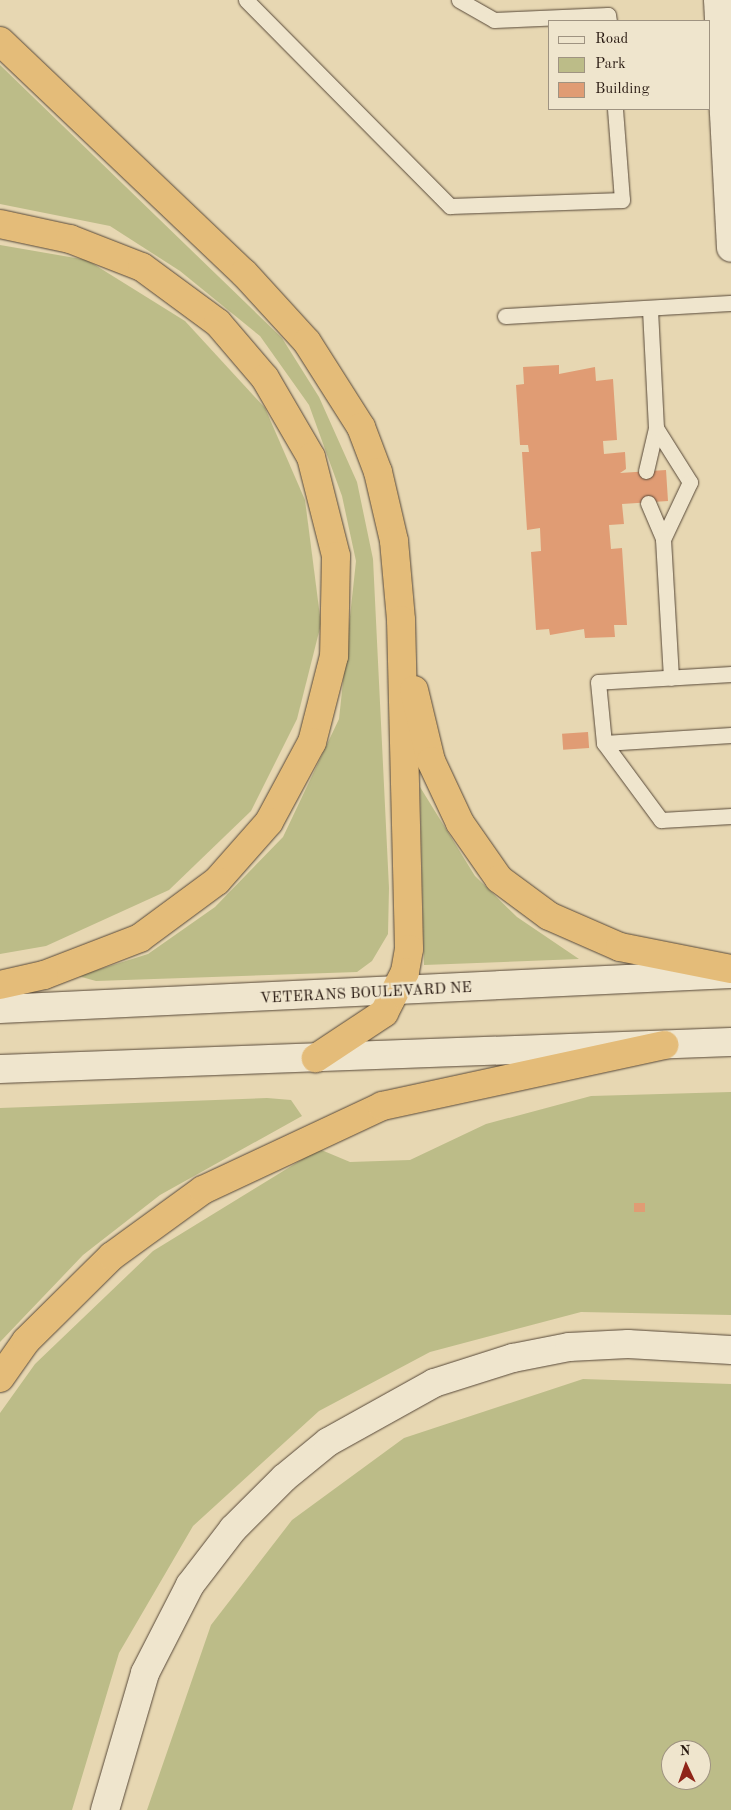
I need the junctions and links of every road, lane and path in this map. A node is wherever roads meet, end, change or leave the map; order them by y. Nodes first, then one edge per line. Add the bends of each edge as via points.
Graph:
1 (246, 0) edge
2 (459, 0) edge
3 (718, 0) edge
4 (608, 20) edge
5 (0, 41) edge
6 (615, 110) edge
7 (0, 224) edge
8 (731, 248) edge
9 (731, 303) edge
10 (650, 308) junction
11 (504, 316) dead end
12 (656, 428) junction
13 (646, 471) dead end
14 (648, 503) dead end
15 (662, 539) junction
16 (401, 620) junction
17 (731, 674) edge
18 (672, 678) junction
19 (731, 735) edge
20 (604, 743) junction
21 (731, 816) edge
22 (731, 969) edge
23 (731, 974) edge
24 (0, 985) edge
25 (396, 993) junction
26 (0, 1010) edge
27 (731, 1042) edge
28 (664, 1045) junction
29 (316, 1058) junction
30 (0, 1069) edge
31 (731, 1350) edge
32 (0, 1378) edge
33 (105, 1810) edge

1 - 6 lane via 450,206 622,200
2 - 4 lane via 494,20 608,15
3 - 8 main road
5 - 16 highway via 244,273 307,342 361,427 378,472 394,541
7 - 24 highway via 70,239 142,268 218,323 265,378 311,457 336,556 334,656 312,742 269,822 217,881 140,938 44,975
9 - 10 lane
10 - 11 lane
10 - 12 lane
12 - 13 lane
12 - 15 lane via 690,482
14 - 15 lane
15 - 18 lane
16 - 22 highway via 432,761 460,823 499,879 549,916 620,948
16 - 25 highway via 409,949
17 - 18 lane
18 - 20 lane via 598,682
19 - 20 lane
20 - 21 lane via 661,820
23 - 25 main road, VETERANS BOULEVARD NE
25 - 26 main road, VETERANS BOULEVARD NE
25 - 29 highway via 384,1013
27 - 28 main road
28 - 29 main road
28 - 32 highway via 382,1106 203,1190 112,1256 26,1341
29 - 30 main road
31 - 33 main road via 628,1344 569,1347 513,1358 434,1383 328,1442 233,1529 190,1585 144,1673

